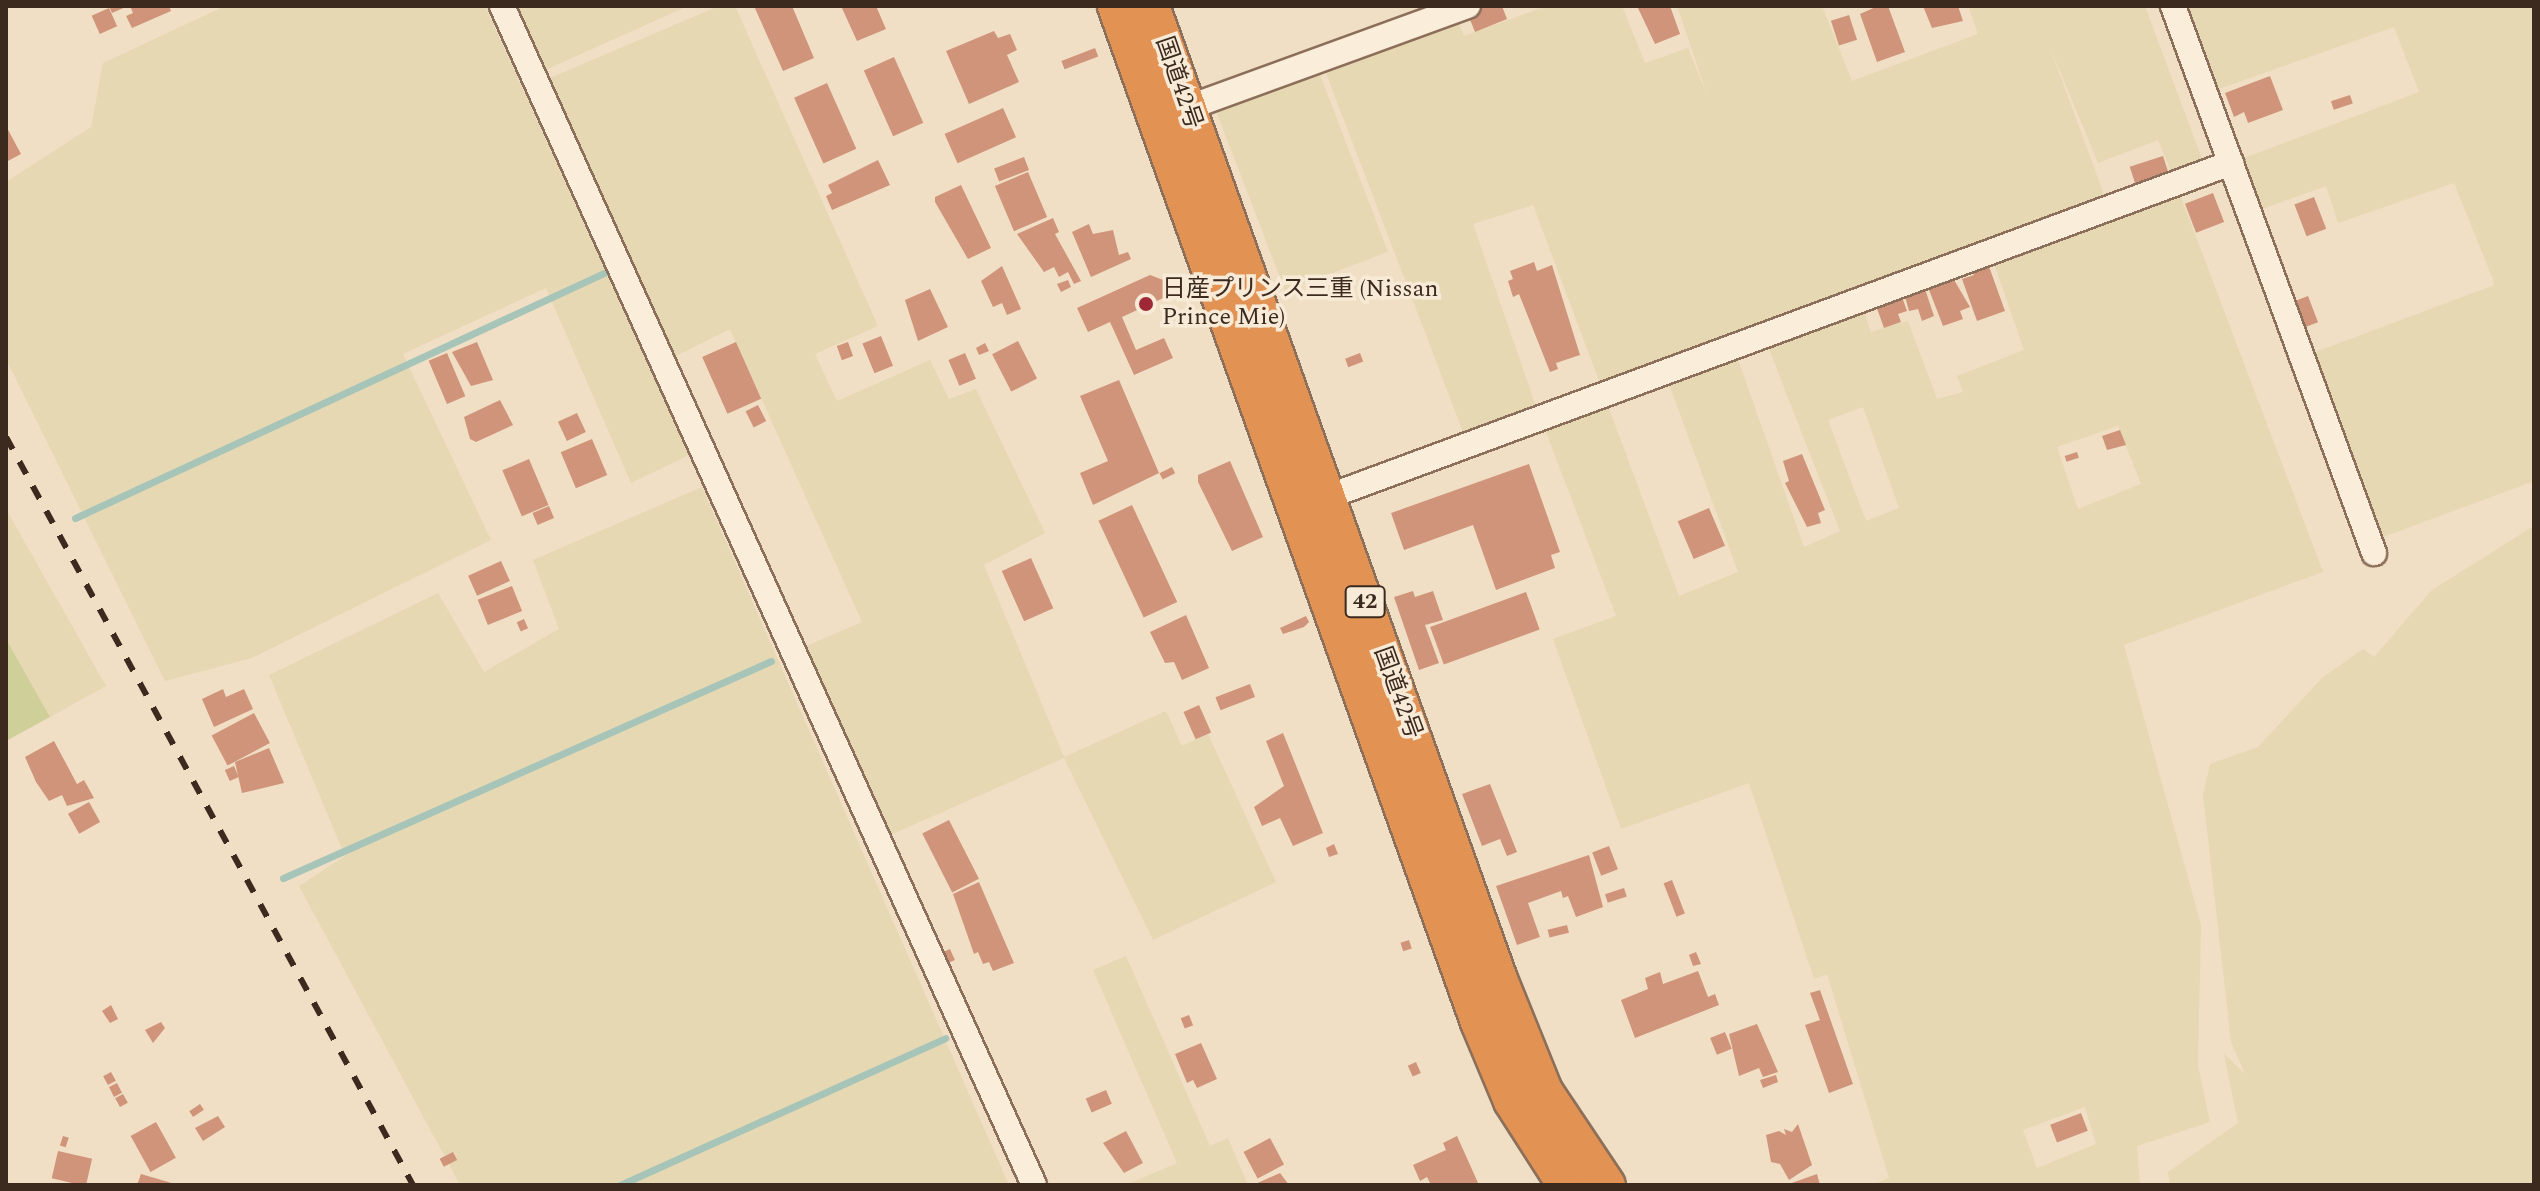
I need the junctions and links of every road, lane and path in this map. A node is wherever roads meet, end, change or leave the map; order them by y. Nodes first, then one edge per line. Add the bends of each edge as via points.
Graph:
1 (502, 6) edge
2 (1116, 6) edge
3 (1151, 6) edge
4 (1468, 6) edge
5 (2173, 6) edge
6 (1187, 108) junction
7 (2231, 163) junction
8 (1327, 497) junction
9 (2374, 553) dead end
10 (1034, 1185) edge
11 (1566, 1185) edge
12 (1607, 1185) edge

1 - 10 street
2 - 11 highway, 国道42号 / 42 via 1479,1022 1512,1101
3 - 6 highway, 国道42号 / 42
4 - 6 street
5 - 7 street
6 - 8 highway, 国道42号 / 42
7 - 8 street
7 - 9 street
8 - 12 highway, 国道42号 / 42 via 1538,1077 1569,1134

